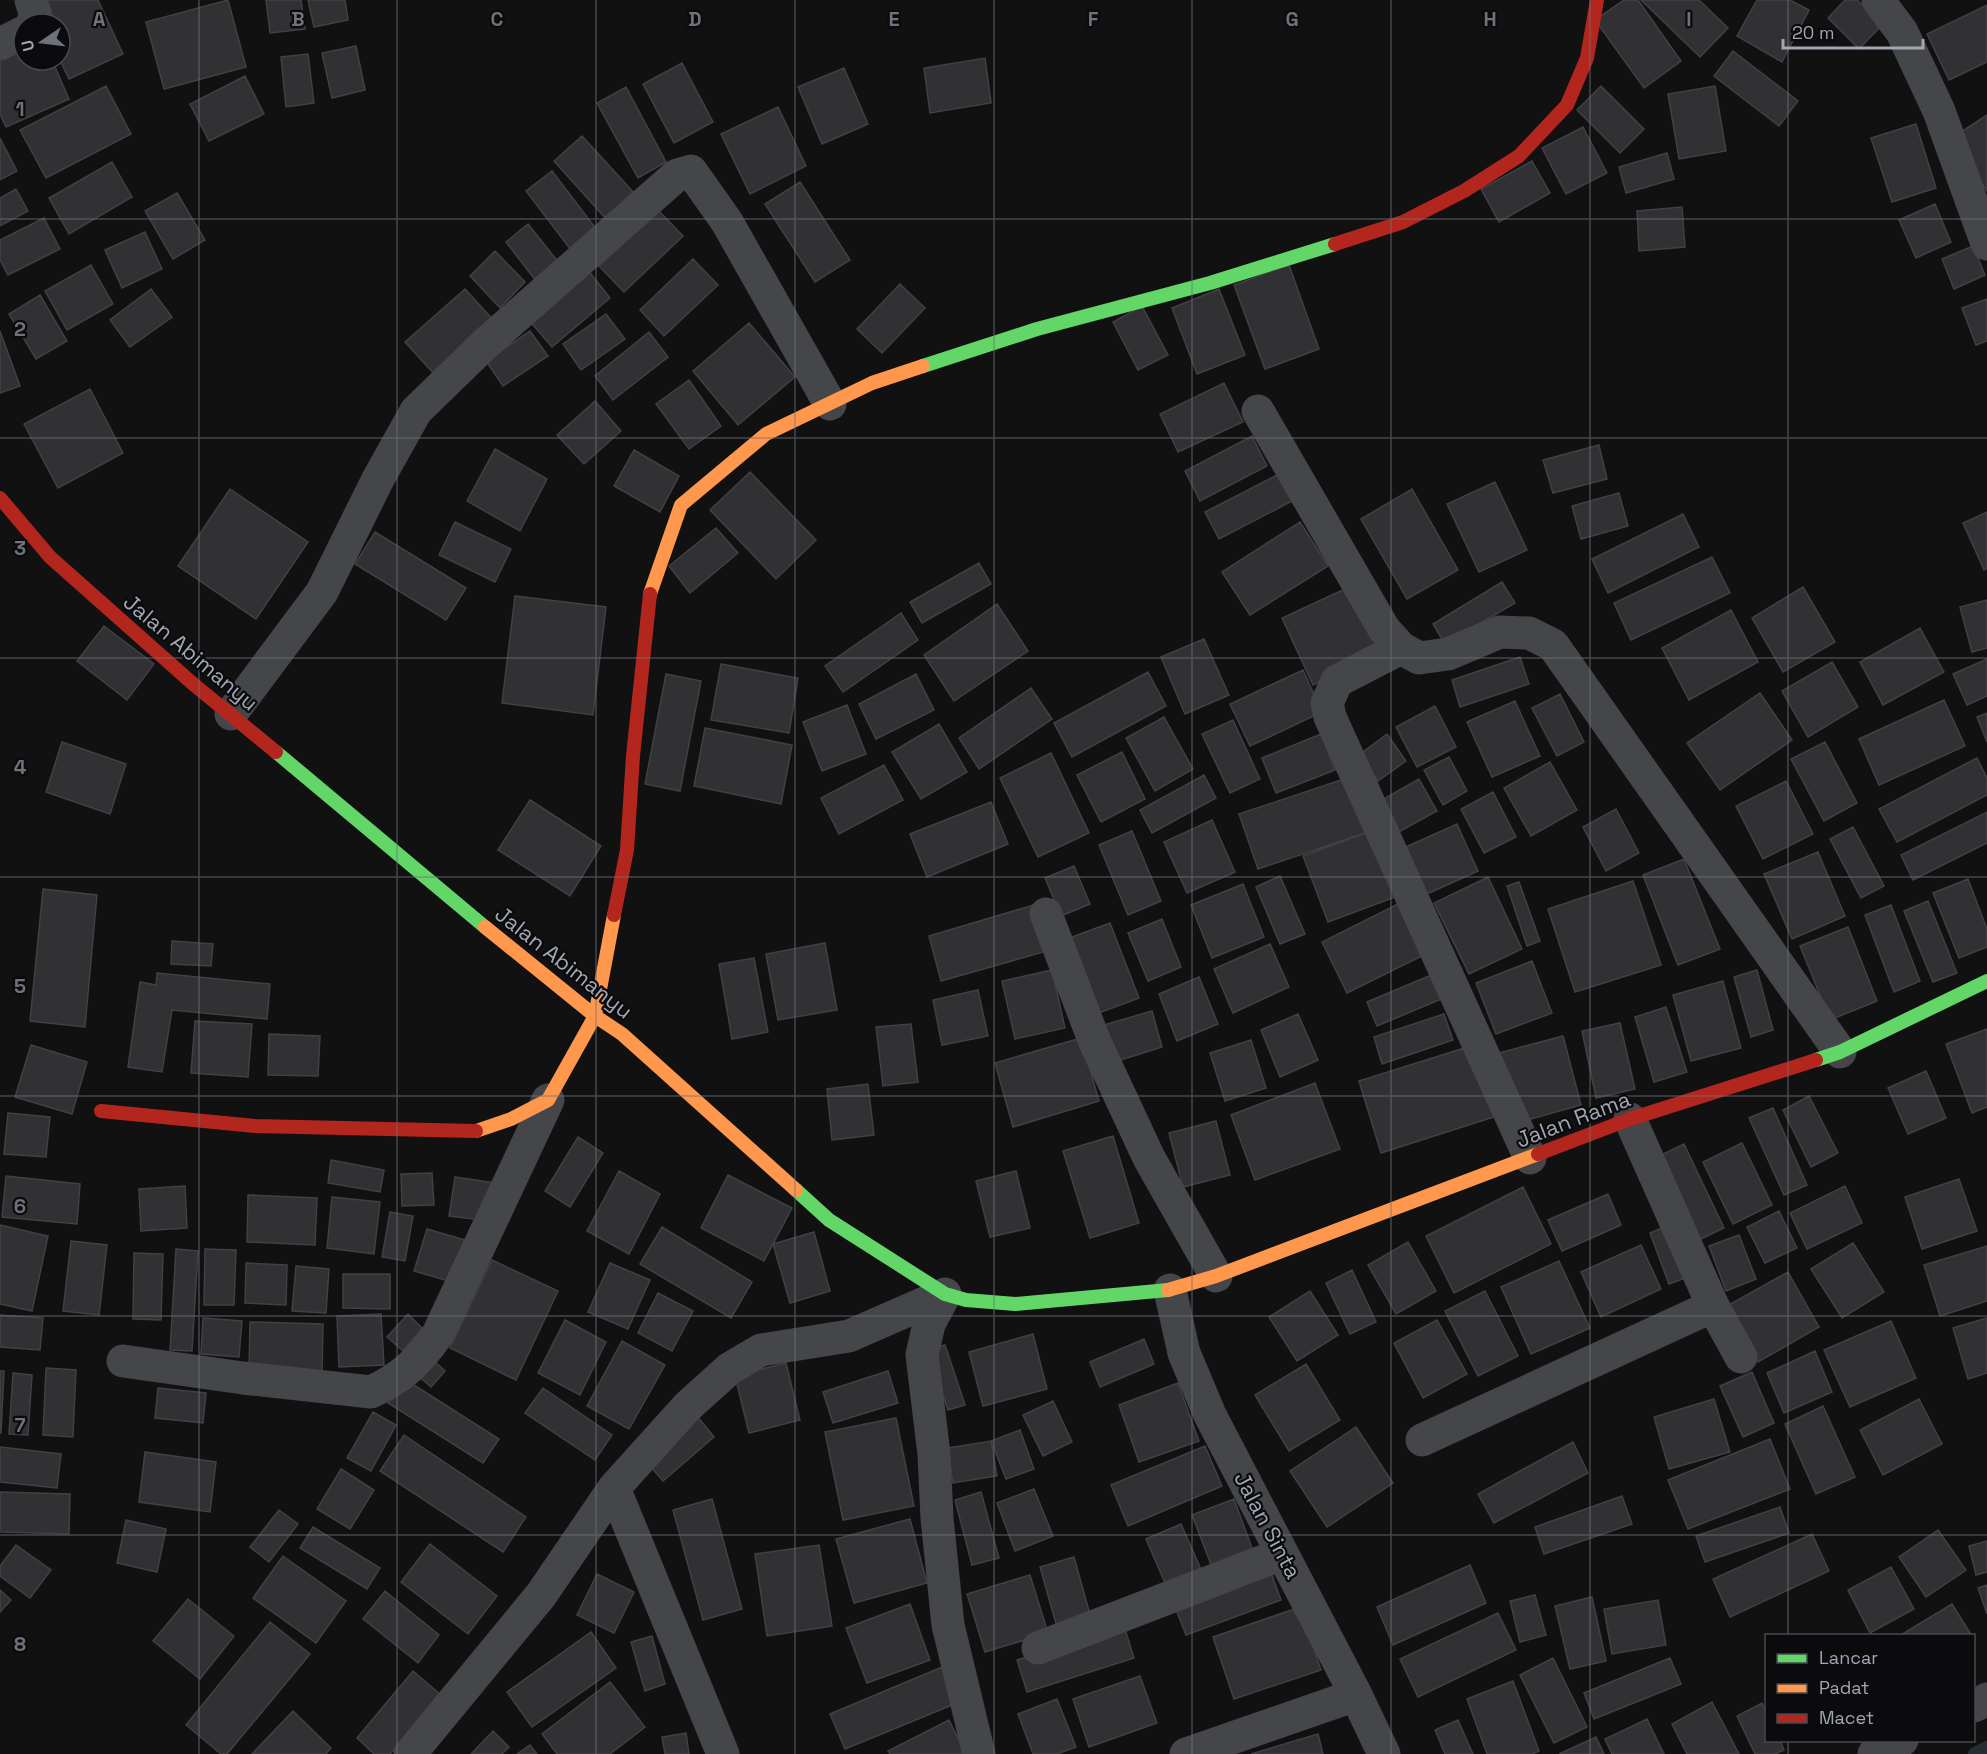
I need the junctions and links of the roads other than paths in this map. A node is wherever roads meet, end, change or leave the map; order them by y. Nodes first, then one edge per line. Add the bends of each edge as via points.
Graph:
1 (1597, 0) edge
2 (1878, 0) edge
3 (1987, 244) edge
4 (830, 404) junction
5 (1258, 411) dead end
6 (0, 498) edge
7 (1401, 648) junction
8 (231, 714) junction
9 (1046, 914) dead end
10 (1987, 981) edge
11 (595, 1016) junction
12 (1840, 1052) junction
13 (548, 1100) junction
14 (101, 1111) dead end
15 (1630, 1119) junction
16 (1530, 1158) junction
17 (1216, 1276) junction
18 (1170, 1290) junction
19 (945, 1294) junction
20 (1713, 1306) junction
21 (1741, 1357) dead end
22 (123, 1361) dead end
23 (1422, 1440) dead end
24 (614, 1488) junction
25 (1282, 1554) junction
26 (1038, 1648) dead end
27 (1356, 1695) junction
28 (1898, 1742) edge
29 (410, 1754) edge
30 (723, 1754) edge
31 (979, 1754) edge
32 (1186, 1754) edge
33 (1384, 1754) edge
34 (1874, 1754) edge

1 - 4 street via 1587,58 1567,105 1519,156 1464,191 1403,222 1210,283 1037,329 872,383
2 - 3 street via 1902,32 1939,111
4 - 8 street via 727,222 691,171 677,175 484,345 416,411 322,592
4 - 11 street via 766,434 681,505 650,594 627,850
5 - 7 street via 1384,629
6 - 8 street, Jalan Abimanyu via 50,557
7 - 12 street via 1419,658 1448,654 1500,632 1529,633 1553,645
7 - 16 street via 1337,681 1327,703 1330,717
8 - 11 street, Jalan Abimanyu
9 - 17 street via 1094,1040 1149,1158
10 - 12 street, Jalan Rama
11 - 13 street
11 - 19 street, Jalan Abimanyu via 622,1034 829,1220
12 - 15 street, Jalan Rama
13 - 14 street via 511,1119 475,1131 255,1126
13 - 22 street via 438,1334 420,1359 391,1383 371,1392
15 - 16 street, Jalan Rama
15 - 20 street
16 - 17 street, Jalan Rama
17 - 18 street, Jalan Rama
18 - 19 street, Jalan Abimanyu via 1015,1304
18 - 25 street, Jalan Sinta via 1184,1353 1210,1414
19 - 24 street via 849,1336 761,1350 729,1369 687,1407
19 - 31 street via 929,1324 922,1354 948,1625
20 - 21 street
20 - 23 street
24 - 29 street via 541,1595
24 - 30 street
25 - 26 street
25 - 27 street, Jalan Sinta
27 - 32 street
27 - 33 street, Jalan Sinta
28 - 34 street

